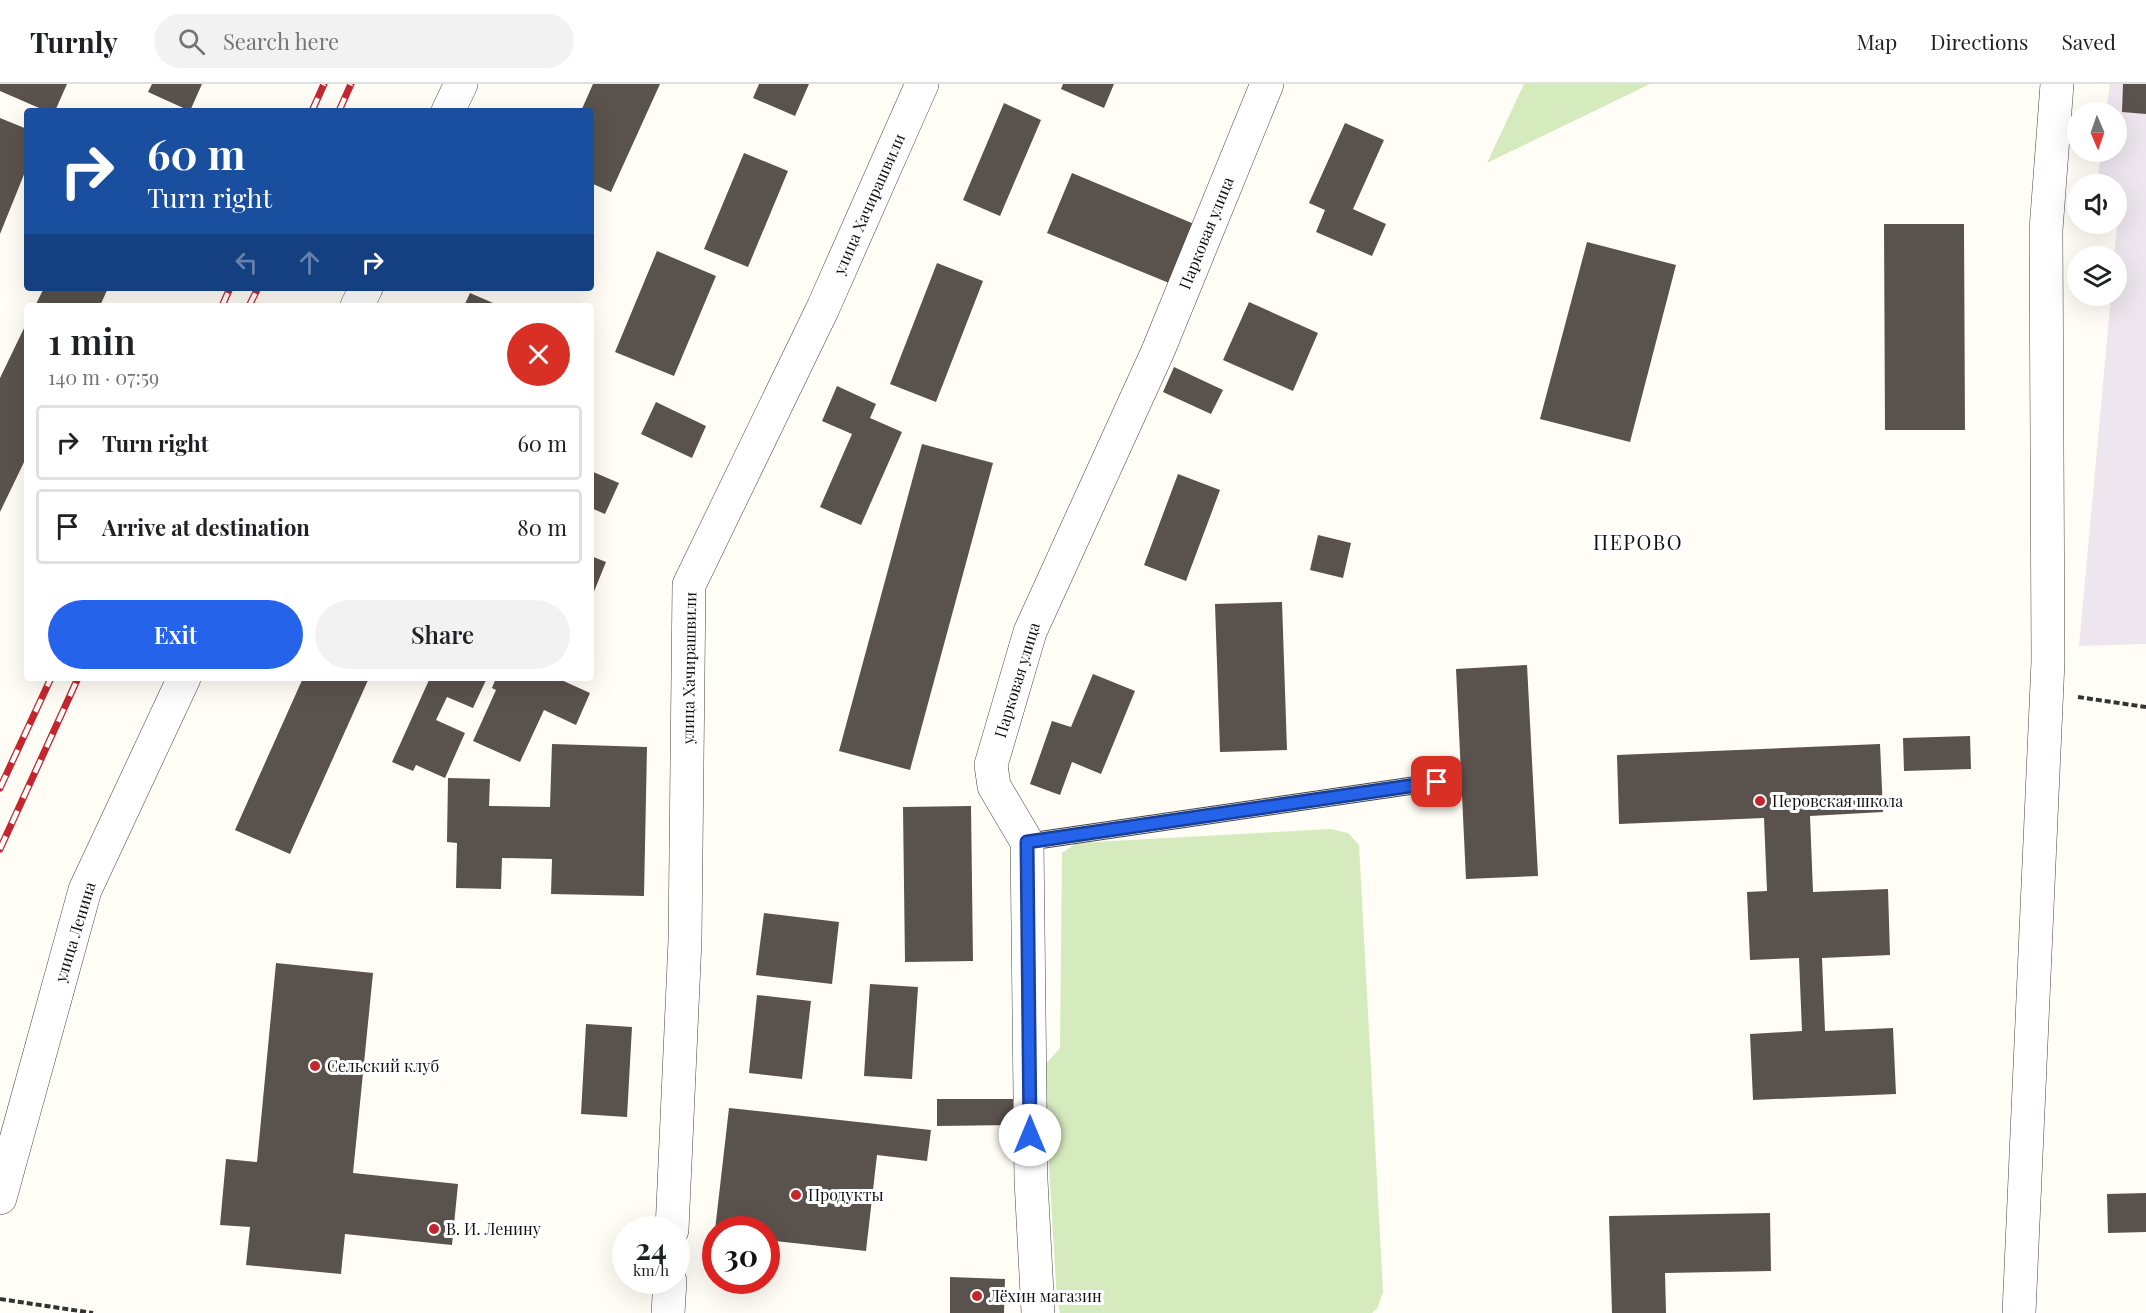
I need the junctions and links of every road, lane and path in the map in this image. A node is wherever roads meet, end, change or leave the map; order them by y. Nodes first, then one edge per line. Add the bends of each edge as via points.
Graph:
1 (461, 84) edge
2 (922, 84) edge
3 (1267, 84) edge
4 (2057, 84) edge
5 (449, 108) edge
6 (183, 681) edge
7 (2047, 692) junction
8 (2146, 707) edge
9 (1437, 782) dead end
10 (1027, 842) junction
11 (0, 1198) edge
12 (673, 1216) edge
13 (669, 1294) edge
14 (0, 1299) edge
15 (93, 1313) edge
16 (668, 1313) edge
17 (1038, 1313) edge
18 (2019, 1313) edge

1 - 5 street
2 - 12 street, улица Хачирашвили via 823,308 689,585 685,940
3 - 10 street, Парковая улица via 1158,351 1030,632 991,765 994,786
4 - 7 street via 2046,230
6 - 11 street, улица Ленина via 85,890
7 - 8 path
7 - 18 street
9 - 10 lane
10 - 17 street, Парковая улица via 1031,1180
13 - 16 street
14 - 15 path

